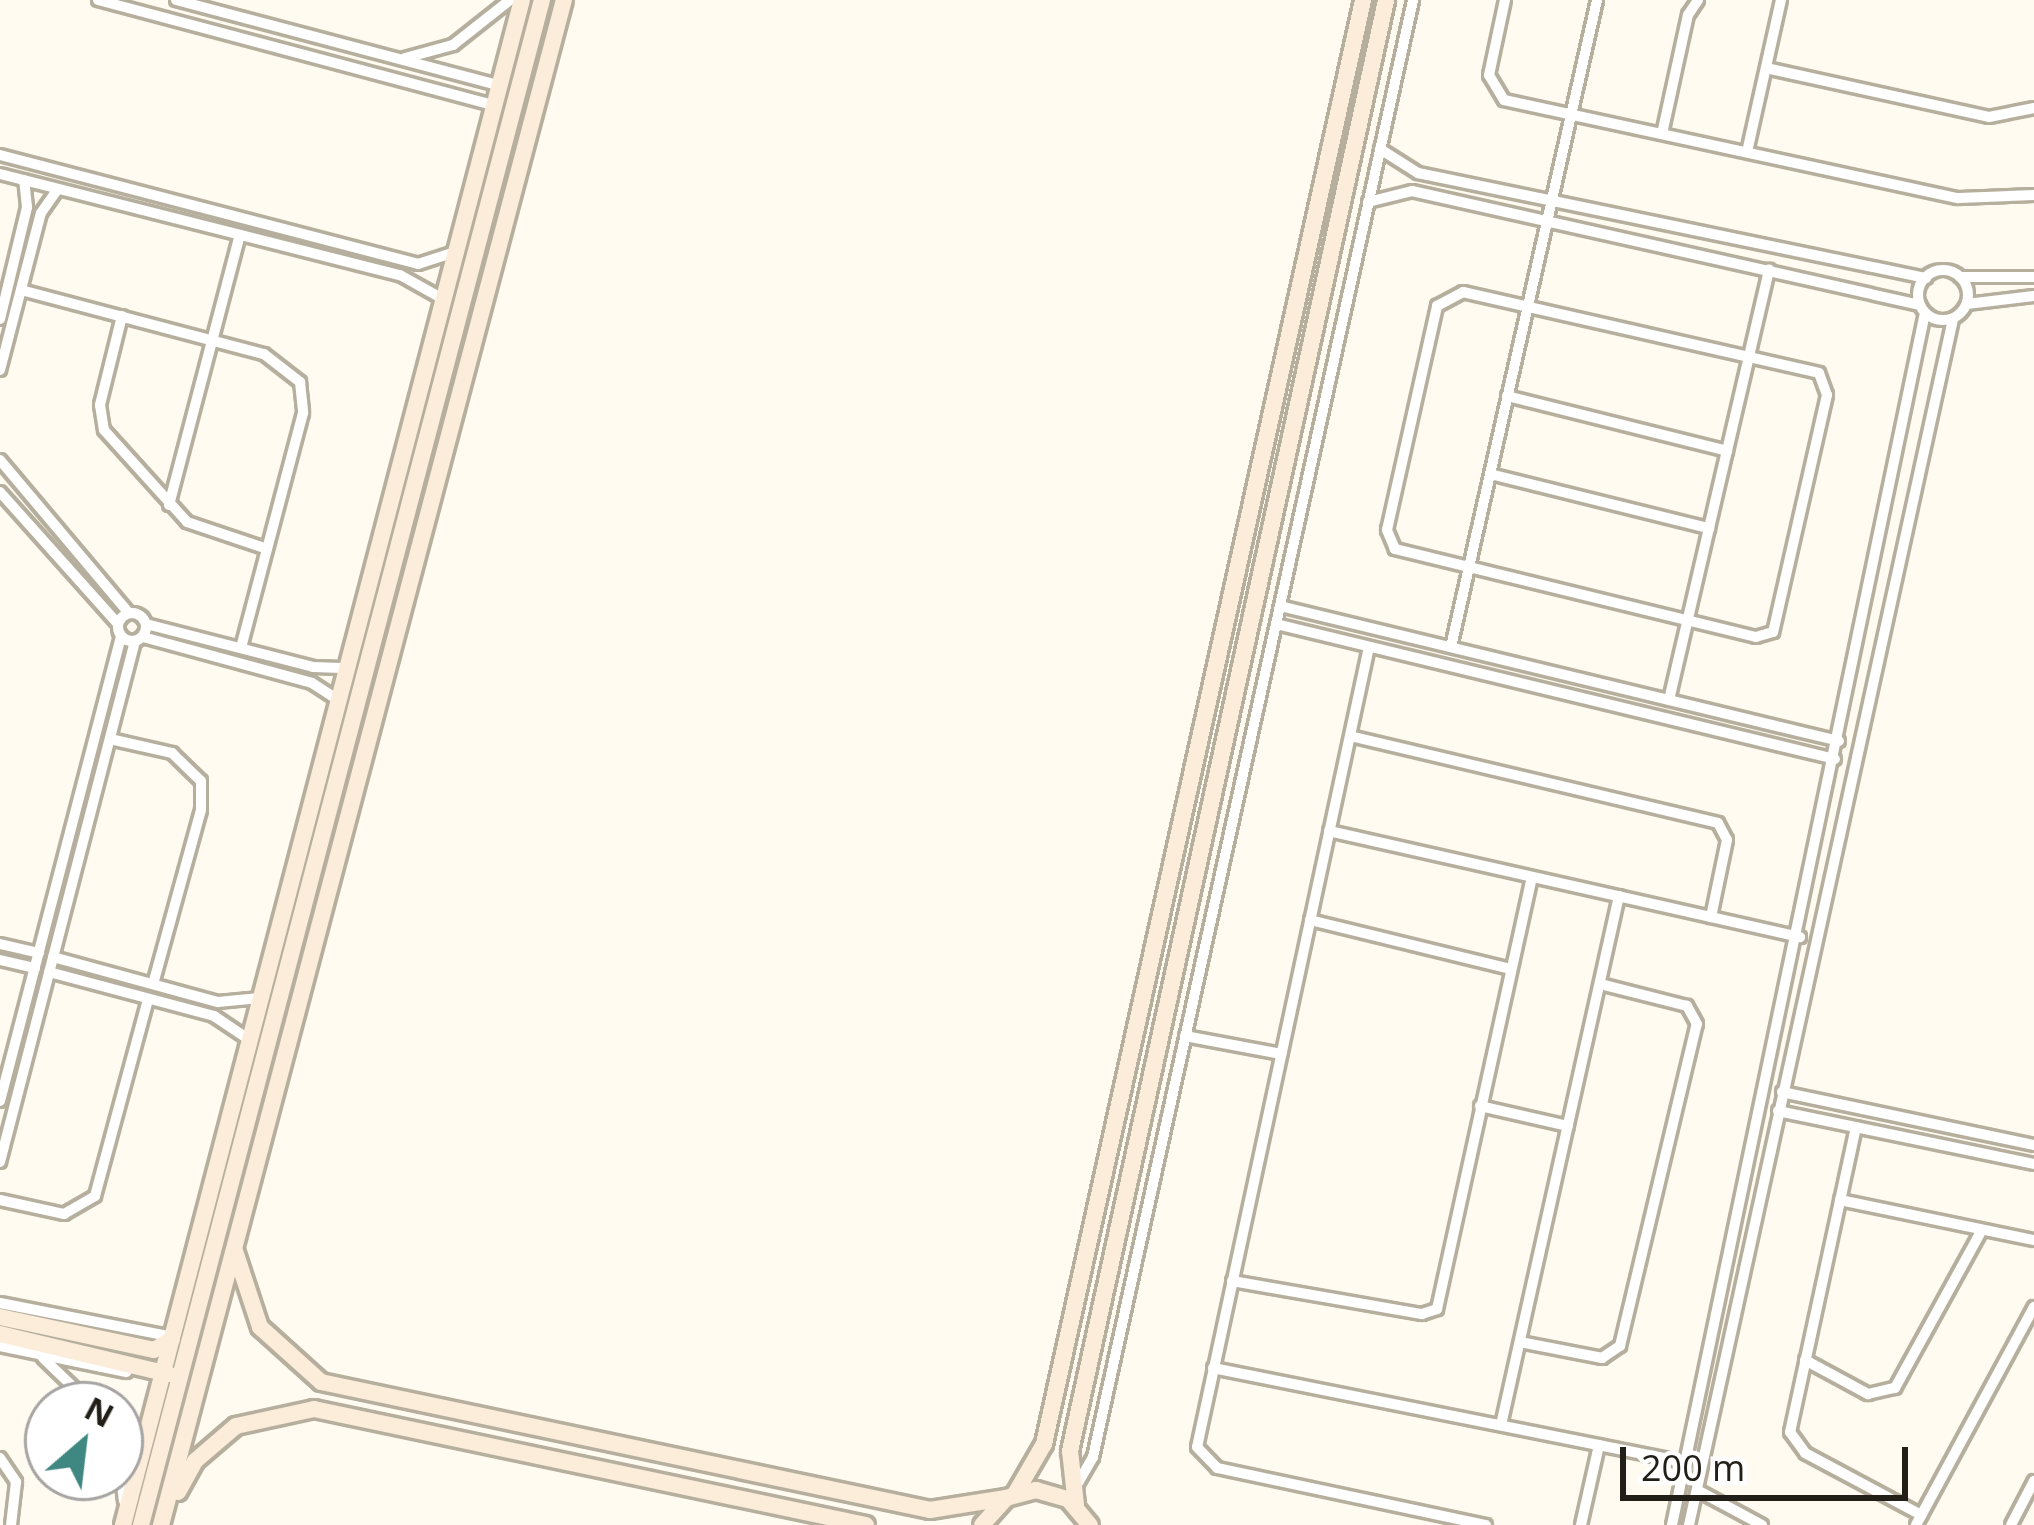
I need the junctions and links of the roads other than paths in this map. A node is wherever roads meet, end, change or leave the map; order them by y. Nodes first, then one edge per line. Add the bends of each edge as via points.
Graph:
1 (98, 0) edge
2 (176, 0) edge
3 (510, 0) edge
4 (522, 0) edge
5 (542, 0) edge
6 (564, 0) edge
7 (1363, 0) edge
8 (1386, 0) edge
9 (1413, 0) edge
10 (1505, 0) edge
11 (1597, 0) edge
12 (1698, 0) edge
13 (1780, 0) edge
14 (399, 58) junction
15 (1766, 68) junction
16 (444, 71) junction
17 (509, 88) junction
18 (439, 91) junction
19 (495, 106) junction
20 (2034, 108) edge
21 (1571, 114) junction
22 (1662, 134) junction
23 (1380, 149) junction
24 (1747, 152) junction
25 (0, 155) edge
26 (0, 173) edge
27 (24, 180) junction
28 (58, 189) junction
29 (2034, 195) edge
30 (1368, 202) junction
31 (1551, 202) junction
32 (1547, 221) junction
33 (240, 235) junction
34 (457, 250) junction
35 (1769, 269) junction
36 (1960, 277) junction
37 (1926, 278) junction
38 (2034, 278) edge
39 (458, 280) junction
40 (10, 287) edge
41 (2034, 296) edge
42 (445, 300) junction
43 (1967, 304) junction
44 (1528, 305) junction
45 (1923, 309) junction
46 (122, 316) junction
47 (0, 319) edge
48 (1953, 319) junction
49 (212, 340) junction
50 (1749, 354) junction
51 (0, 370) edge
52 (1508, 396) junction
53 (1726, 451) junction
54 (0, 460) edge
55 (1490, 474) junction
56 (0, 492) edge
57 (169, 505) junction
58 (1709, 528) junction
59 (267, 549) junction
60 (1468, 569) junction
61 (1280, 606) junction
62 (129, 613) junction
63 (1687, 621) junction
64 (146, 624) junction
65 (1276, 624) junction
66 (119, 630) junction
67 (139, 639) junction
68 (1370, 647) junction
69 (1451, 647) junction
70 (242, 649) junction
71 (349, 668) junction
72 (1669, 700) junction
73 (340, 701) junction
74 (1350, 736) junction
75 (110, 739) junction
76 (1839, 741) junction
77 (1835, 759) junction
78 (1330, 831) junction
79 (1532, 877) junction
80 (1619, 896) junction
81 (1711, 917) junction
82 (1310, 920) junction
83 (1798, 937) junction
84 (1814, 941) junction
85 (0, 944) edge
86 (39, 953) junction
87 (53, 957) junction
88 (0, 960) edge
89 (35, 968) junction
90 (1511, 969) junction
91 (50, 972) junction
92 (153, 984) junction
93 (1600, 984) junction
94 (263, 997) junction
95 (148, 999) junction
96 (218, 1002) junction
97 (214, 1016) junction
98 (1185, 1036) junction
99 (251, 1041) junction
100 (1281, 1054) junction
101 (4, 1070) edge
102 (1782, 1092) junction
103 (0, 1101) edge
104 (1480, 1106) junction
105 (1778, 1111) junction
106 (1568, 1126) junction
107 (1856, 1127) junction
108 (2034, 1145) edge
109 (0, 1162) edge
110 (2034, 1164) edge
111 (0, 1200) edge
112 (1840, 1200) junction
113 (1982, 1230) junction
114 (2034, 1240) edge
115 (234, 1246) junction
116 (1232, 1281) junction
117 (0, 1303) edge
118 (2034, 1307) edge
119 (2, 1336) edge
120 (181, 1339) junction
121 (1520, 1342) junction
122 (119, 1351) junction
123 (35, 1354) junction
124 (1805, 1360) junction
125 (1213, 1368) junction
126 (162, 1374) junction
127 (65, 1381) edge
128 (335, 1385) junction
129 (176, 1392) junction
130 (326, 1411) junction
131 (1501, 1425) junction
132 (1599, 1445) junction
133 (0, 1458) edge
134 (1685, 1462) junction
135 (2034, 1481) edge
136 (1697, 1490) junction
137 (1010, 1496) junction
138 (1074, 1499) junction
139 (946, 1518) edge
140 (1918, 1520) edge
141 (1090, 1524) edge
142 (10, 1525) edge
143 (123, 1525) edge
144 (141, 1525) edge
145 (161, 1525) edge
146 (866, 1525) edge
147 (982, 1525) edge
148 (1486, 1525) edge
149 (1581, 1525) edge
150 (1672, 1525) edge
151 (1689, 1525) edge
152 (1762, 1525) edge
153 (2011, 1525) edge

1 - 18 street
2 - 14 street
3 - 14 street via 453,45
4 - 17 street
5 - 17 street
6 - 115 street
7 - 137 street via 1044,1444
8 - 138 street via 1070,1451
9 - 23 street
10 - 21 street via 1489,75 1495,92
11 - 21 street
12 - 22 street
13 - 15 street
14 - 16 street
15 - 20 street via 1989,117
15 - 24 street
16 - 17 street
16 - 18 street
17 - 19 street
17 - 39 street
18 - 19 street
19 - 34 street
21 - 22 street
21 - 31 street
22 - 24 street
23 - 30 street
23 - 31 street via 1418,173
24 - 29 street via 1959,198
25 - 34 street via 418,264
26 - 27 street
27 - 28 street
27 - 40 street via 27,207
28 - 33 street
28 - 40 street
30 - 32 street via 1412,191
30 - 61 street
31 - 32 street
31 - 37 street
32 - 35 street
32 - 44 street
33 - 42 street via 400,275
33 - 49 street
34 - 39 street
35 - 45 street
35 - 50 street
36 - 37 street via 1940,271
36 - 38 street
36 - 43 street
37 - 45 street
39 - 42 street
39 - 120 street
40 - 46 street
40 - 47 street
40 - 51 street
41 - 43 street
42 - 71 street
43 - 48 street
44 - 50 street
44 - 52 street
44 - 60 street via 1456,291 1440,300 1434,318 1388,535 1404,555
45 - 48 street
45 - 76 street
46 - 49 street
46 - 57 street via 99,418
48 - 84 street
49 - 57 street
49 - 59 street via 279,359 300,382 303,413
50 - 53 street
50 - 63 street via 1814,369 1827,389 1781,616 1773,632 1756,637
52 - 53 street
52 - 55 street
53 - 58 street
54 - 62 street
55 - 58 street
55 - 60 street
56 - 66 street
57 - 59 street via 210,535
58 - 63 street
59 - 70 street
60 - 63 street
60 - 69 street
61 - 65 street
61 - 69 street
62 - 64 street
62 - 66 street
63 - 72 street
64 - 67 street
64 - 70 street
65 - 68 street
65 - 98 street
66 - 67 street
66 - 86 street
67 - 73 street via 312,683
67 - 75 street
68 - 74 street
68 - 77 street
69 - 72 street
70 - 71 street
71 - 73 street
72 - 76 street
73 - 94 street
74 - 78 street
74 - 81 street via 1718,823 1727,840
75 - 87 street
75 - 92 street via 172,753 201,781 201,810
76 - 77 street
77 - 83 street
78 - 79 street
78 - 82 street
79 - 80 street
79 - 90 street
80 - 81 street
80 - 93 street
81 - 83 street
82 - 90 street
82 - 100 street
83 - 84 street
83 - 134 street
84 - 102 street
85 - 86 street
86 - 89 street
87 - 91 street
87 - 92 street
88 - 89 street
89 - 101 street
90 - 104 street
91 - 95 street
91 - 109 street
92 - 96 street
93 - 106 street
93 - 121 street via 1687,1006 1697,1024 1618,1350 1602,1358
94 - 96 street
94 - 99 street
95 - 97 street
95 - 111 street via 95,1196 64,1214
96 - 97 street
97 - 99 street
98 - 100 street
98 - 138 street via 1093,1456
99 - 120 street
100 - 116 street
101 - 103 street
102 - 105 street
102 - 108 street
104 - 106 street
104 - 116 street via 1434,1312
105 - 107 street
105 - 136 street
106 - 121 street
107 - 110 street
107 - 112 street
112 - 113 street
112 - 124 street
113 - 114 street
113 - 124 street via 1895,1388 1868,1394
115 - 128 street via 260,1328 298,1368
115 - 145 street
116 - 125 street
117 - 120 street
118 - 140 street
119 - 122 street
119 - 123 street
120 - 122 street
120 - 126 street
120 - 129 street
121 - 131 street
122 - 126 street
123 - 126 street
123 - 127 street
124 - 140 street via 1790,1426 1794,1444
125 - 131 street
125 - 148 street via 1197,1447 1208,1465
126 - 129 street
126 - 143 street
128 - 130 street via 324,1396
128 - 139 street
129 - 144 street
130 - 145 street via 274,1412 225,1434 195,1461
130 - 146 street
131 - 132 street
132 - 134 street
132 - 149 street
133 - 142 street via 17,1489
134 - 150 street
135 - 153 street
136 - 151 street
136 - 152 street
137 - 138 street via 1047,1491
137 - 139 street
137 - 147 street
138 - 141 street

